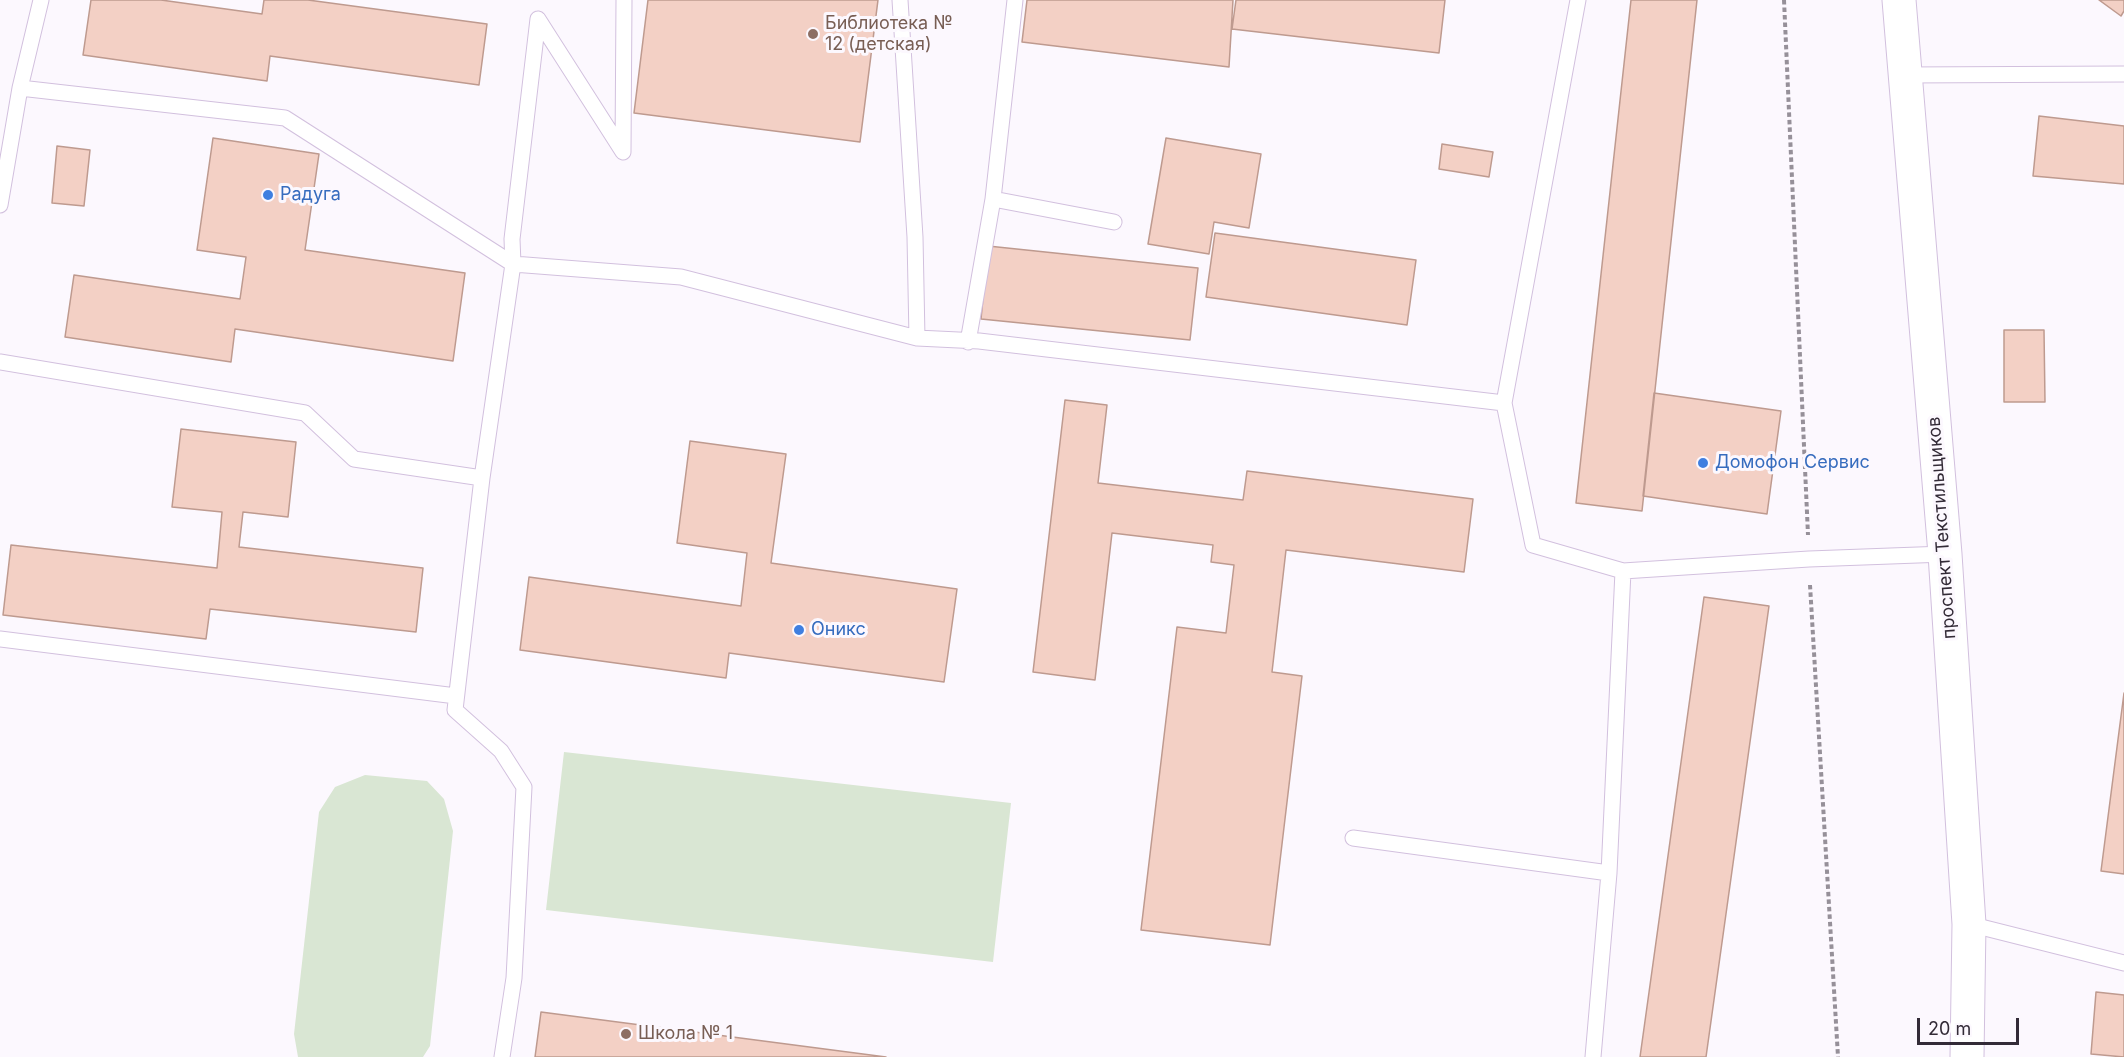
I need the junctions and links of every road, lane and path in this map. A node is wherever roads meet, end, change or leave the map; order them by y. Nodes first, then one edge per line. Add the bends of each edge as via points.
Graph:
1 (41, 0) edge
2 (624, 0) edge
3 (900, 0) edge
4 (1014, 0) edge
5 (1578, 0) edge
6 (1784, 0) edge
7 (1899, 0) edge
8 (2124, 74) edge
9 (1904, 75) junction
10 (20, 88) junction
11 (993, 199) junction
12 (0, 205) edge
13 (1114, 222) dead end
14 (513, 264) junction
15 (917, 338) junction
16 (968, 342) junction
17 (0, 362) edge
18 (1504, 403) junction
19 (482, 478) junction
20 (1945, 554) junction
21 (1809, 559) junction
22 (1623, 571) junction
23 (0, 639) edge
24 (456, 696) junction
25 (1353, 838) dead end
26 (1609, 873) junction
27 (1970, 924) junction
28 (2124, 963) edge
29 (502, 1057) edge
30 (1593, 1057) edge
31 (1838, 1057) edge
32 (1967, 1057) edge

1 - 10 lane
2 - 14 lane via 623,152 538,19 512,239
3 - 15 lane via 915,237
4 - 11 lane
5 - 18 lane
6 - 21 path
7 - 9 street, проспект Текстильщиков
8 - 9 lane
9 - 20 street, проспект Текстильщиков
10 - 12 lane
10 - 14 lane via 285,118
11 - 13 lane
11 - 16 lane
14 - 15 lane via 681,277
14 - 19 lane
15 - 16 lane
16 - 18 lane
17 - 19 lane via 305,412 354,459
18 - 22 lane via 1533,545
19 - 24 lane
20 - 21 lane
20 - 27 street, проспект Текстильщиков
21 - 22 lane
21 - 31 path
22 - 26 lane
23 - 24 lane
24 - 29 lane via 455,710 501,751 524,787 514,978
25 - 26 lane
26 - 30 lane
27 - 28 lane
27 - 32 street, проспект Текстильщиков

